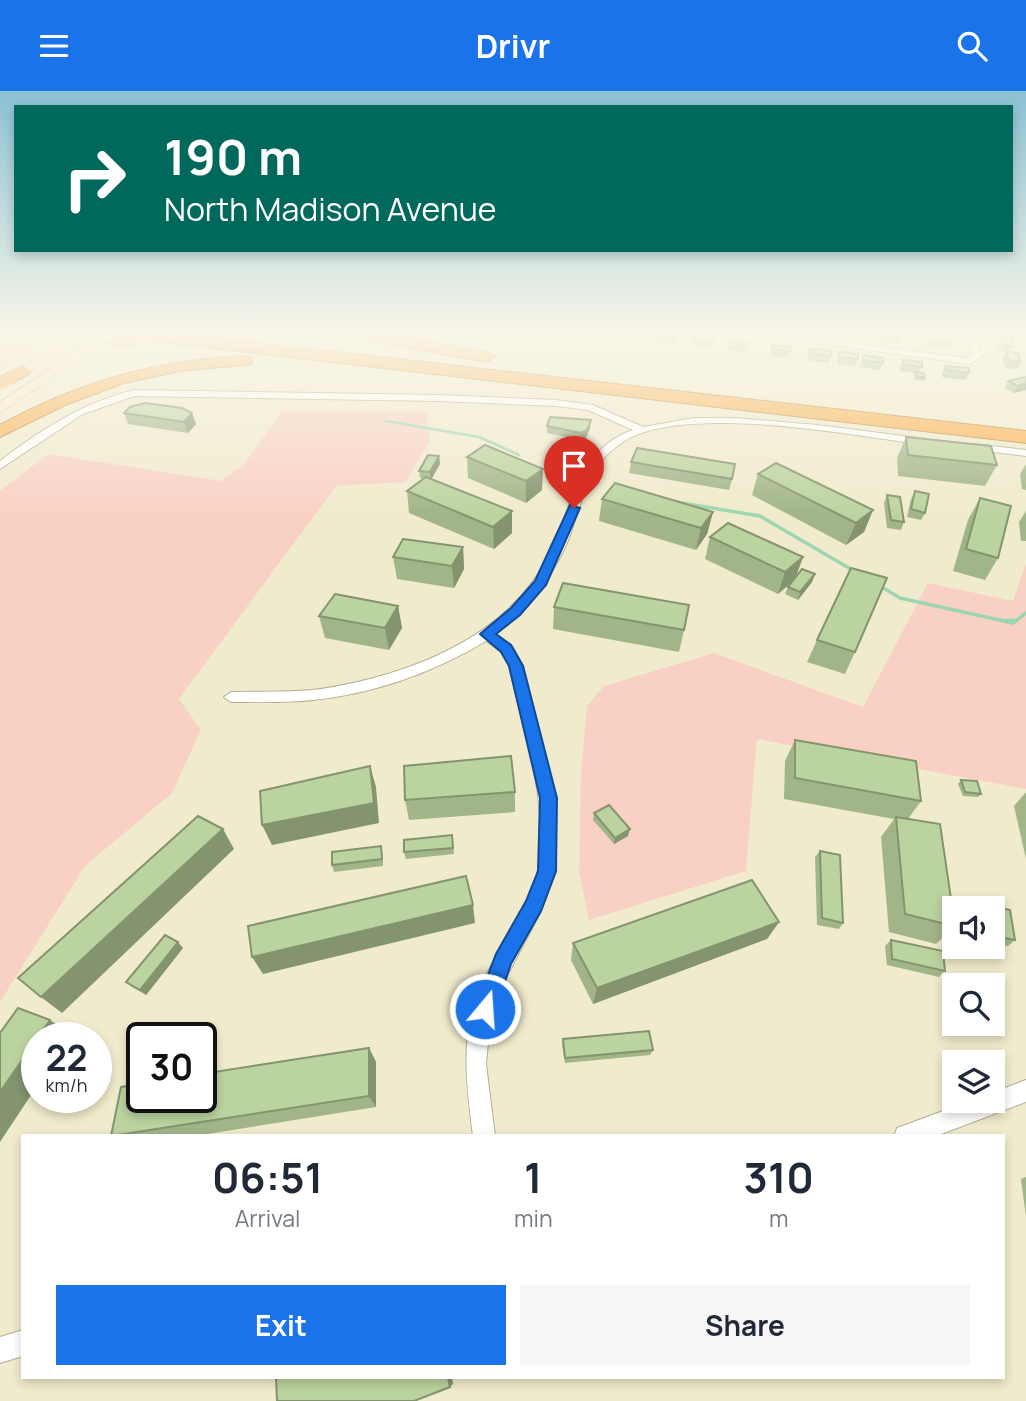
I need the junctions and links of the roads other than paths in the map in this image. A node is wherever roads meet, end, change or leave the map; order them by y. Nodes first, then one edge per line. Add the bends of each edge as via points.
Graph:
1 (21, 394) edge
2 (69, 394) edge
3 (130, 394) edge
4 (196, 394) edge
5 (664, 394) edge
6 (776, 394) edge
7 (0, 409) edge
8 (1026, 423) edge
9 (642, 430) junction
10 (0, 432) edge
11 (1026, 437) edge
12 (936, 443) edge
13 (962, 446) edge
14 (1026, 453) edge
15 (0, 466) edge
16 (487, 634) junction
17 (231, 697) dead end
18 (1026, 1091) edge
19 (484, 1134) edge
20 (910, 1134) edge
21 (21, 1344) edge
22 (0, 1350) edge

1 - 7 main road, bridge
2 - 10 highway
3 - 15 street via 71,414
4 - 9 street via 463,399 590,407
5 - 11 highway
6 - 8 highway
9 - 12 street via 713,420
9 - 16 street via 611,444 594,459 541,582 516,611
13 - 14 street
16 - 17 street via 443,659 391,678 319,694
16 - 19 street via 506,649 516,666 548,798 547,871 491,987 479,1032 475,1064
18 - 20 street
21 - 22 street

